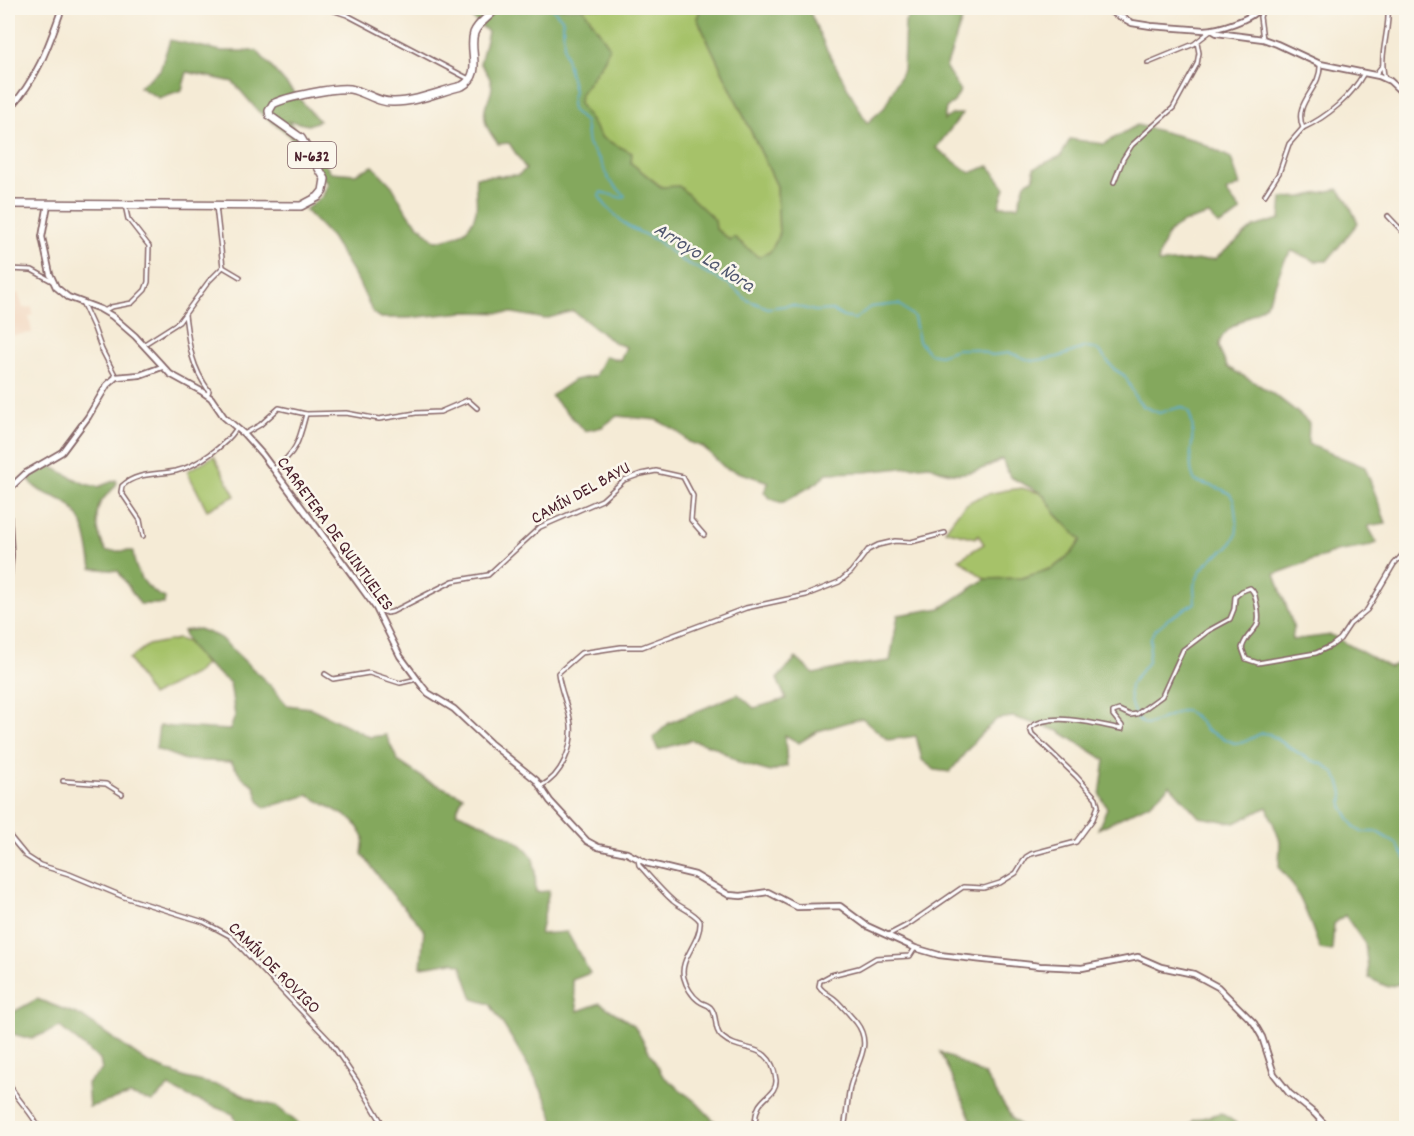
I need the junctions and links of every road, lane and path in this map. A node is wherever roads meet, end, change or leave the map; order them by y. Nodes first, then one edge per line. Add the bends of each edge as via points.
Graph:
1 (62, 8) edge
2 (326, 8) edge
3 (496, 8) edge
4 (1104, 8) edge
5 (1388, 8) edge
6 (1260, 9) edge
7 (1212, 30) junction
8 (1263, 39) junction
9 (1197, 42) junction
10 (1148, 63) dead end
11 (1320, 64) junction
12 (1382, 66) junction
13 (1364, 73) junction
14 (1376, 73) junction
15 (1384, 76) junction
16 (470, 80) junction
17 (1407, 96) edge
18 (8, 111) edge
19 (1303, 128) junction
20 (1114, 182) dead end
21 (1265, 195) dead end
22 (8, 204) edge
23 (48, 204) junction
24 (125, 205) junction
25 (216, 206) junction
26 (1388, 216) dead end
27 (1407, 235) edge
28 (223, 267) junction
29 (8, 269) edge
30 (240, 278) dead end
31 (52, 281) junction
32 (82, 302) junction
33 (104, 311) junction
34 (185, 315) junction
35 (143, 345) junction
36 (162, 367) junction
37 (116, 377) junction
38 (207, 395) junction
39 (477, 408) dead end
40 (306, 414) junction
41 (237, 428) junction
42 (244, 434) junction
43 (274, 470) junction
44 (8, 490) edge
45 (8, 506) edge
46 (945, 533) dead end
47 (704, 535) dead end
48 (143, 536) dead end
49 (1407, 551) edge
50 (8, 588) edge
51 (376, 608) junction
52 (325, 674) dead end
53 (417, 679) junction
54 (63, 781) dead end
55 (541, 786) junction
56 (122, 795) dead end
57 (8, 836) edge
58 (8, 843) edge
59 (638, 860) junction
60 (888, 935) junction
61 (915, 948) junction
62 (8, 1082) edge
63 (39, 1128) edge
64 (385, 1128) edge
65 (755, 1128) edge
66 (844, 1128) edge
67 (1328, 1128) edge

1 - 18 street via 37,73
2 - 16 street via 347,15
3 - 16 highway via 474,34 475,67
4 - 7 street via 1132,23
5 - 12 street
6 - 7 street via 1250,17
6 - 8 street
7 - 8 street
7 - 9 street
8 - 11 street
9 - 10 street
9 - 20 street via 1197,64 1173,108 1132,145
11 - 13 street
11 - 19 street via 1320,75 1300,112
12 - 14 street
12 - 15 street
13 - 14 street
13 - 19 street via 1355,88 1326,115
14 - 15 street
15 - 17 street
16 - 25 highway, N-632 via 462,86 396,102 342,89 277,101 270,108 270,116 301,138 323,174 323,191 301,206
19 - 21 street via 1289,144
22 - 23 highway, N-632
23 - 24 highway, N-632
23 - 31 street via 42,237
24 - 25 highway, N-632
24 - 33 street via 128,219 149,246 148,282 132,303
25 - 28 street
26 - 27 street
28 - 30 street
28 - 34 street
29 - 31 street via 32,270
31 - 32 street, CARRETERA DE QUINTUELES via 61,293
32 - 33 street, CARRETERA DE QUINTUELES
32 - 37 street
33 - 35 street, CARRETERA DE QUINTUELES
34 - 35 street
34 - 38 street via 192,360 209,391
35 - 36 street, CARRETERA DE QUINTUELES
36 - 37 street via 140,375
36 - 38 street, CARRETERA DE QUINTUELES
37 - 44 street via 63,453 26,472
38 - 41 street, CARRETERA DE QUINTUELES
39 - 40 street via 468,400 440,412 379,419 331,412
40 - 42 street via 279,408 260,426
40 - 43 street via 290,457
41 - 42 street, CARRETERA DE QUINTUELES
41 - 48 street via 193,464 178,471 134,478 122,486 121,492 140,520
42 - 43 street, CARRETERA DE QUINTUELES
43 - 51 street, CARRETERA DE QUINTUELES
45 - 50 street
46 - 55 street via 868,550 845,578 806,595 746,608 642,647 581,653 558,673 571,725 569,746 558,771
47 - 51 street, CAMÍN DEL BAYU via 691,520 693,496 683,477 659,471 641,474 621,482 602,500 540,527 486,576 453,581 392,612
49 - 60 street via 1394,564 1367,610 1340,639 1316,653 1258,663 1246,659 1242,651 1244,641 1256,628 1260,615 1253,590 1246,588 1235,597 1230,619 1184,650 1165,694 1135,714 1113,712 1122,726 1120,730 1106,724 1072,721 1044,721 1032,726 1032,734 1096,798 1094,819 1076,842 1031,854 1016,873 992,886 963,887
51 - 53 street, CARRETERA DE QUINTUELES via 400,656
52 - 53 street via 333,679 369,673 400,683
53 - 55 street, CARRETERA DE QUINTUELES via 428,693 454,709
54 - 56 street via 106,783
55 - 59 street, CARRETERA DE QUINTUELES via 587,841
57 - 58 street
57 - 64 street, CAMÍN DE ROVIGO via 26,856 40,864 124,897 204,922 230,936 329,1040
59 - 60 street, CARRETERA DE QUINTUELES via 695,876 729,895 763,891 797,907 840,906 867,927
59 - 65 street via 639,866 668,896 700,921 683,970 684,980 700,1002 713,1010 718,1033 733,1043 757,1050 770,1062 776,1085 759,1105
60 - 61 street, CARRETERA DE QUINTUELES
61 - 66 street via 910,956 876,958 820,981 821,990 836,999 857,1024 865,1044 846,1104
61 - 67 street, CARRETERA DE QUINTUELES via 955,958 1082,968 1138,957 1194,974 1218,987 1254,1023 1274,1074
62 - 63 street

